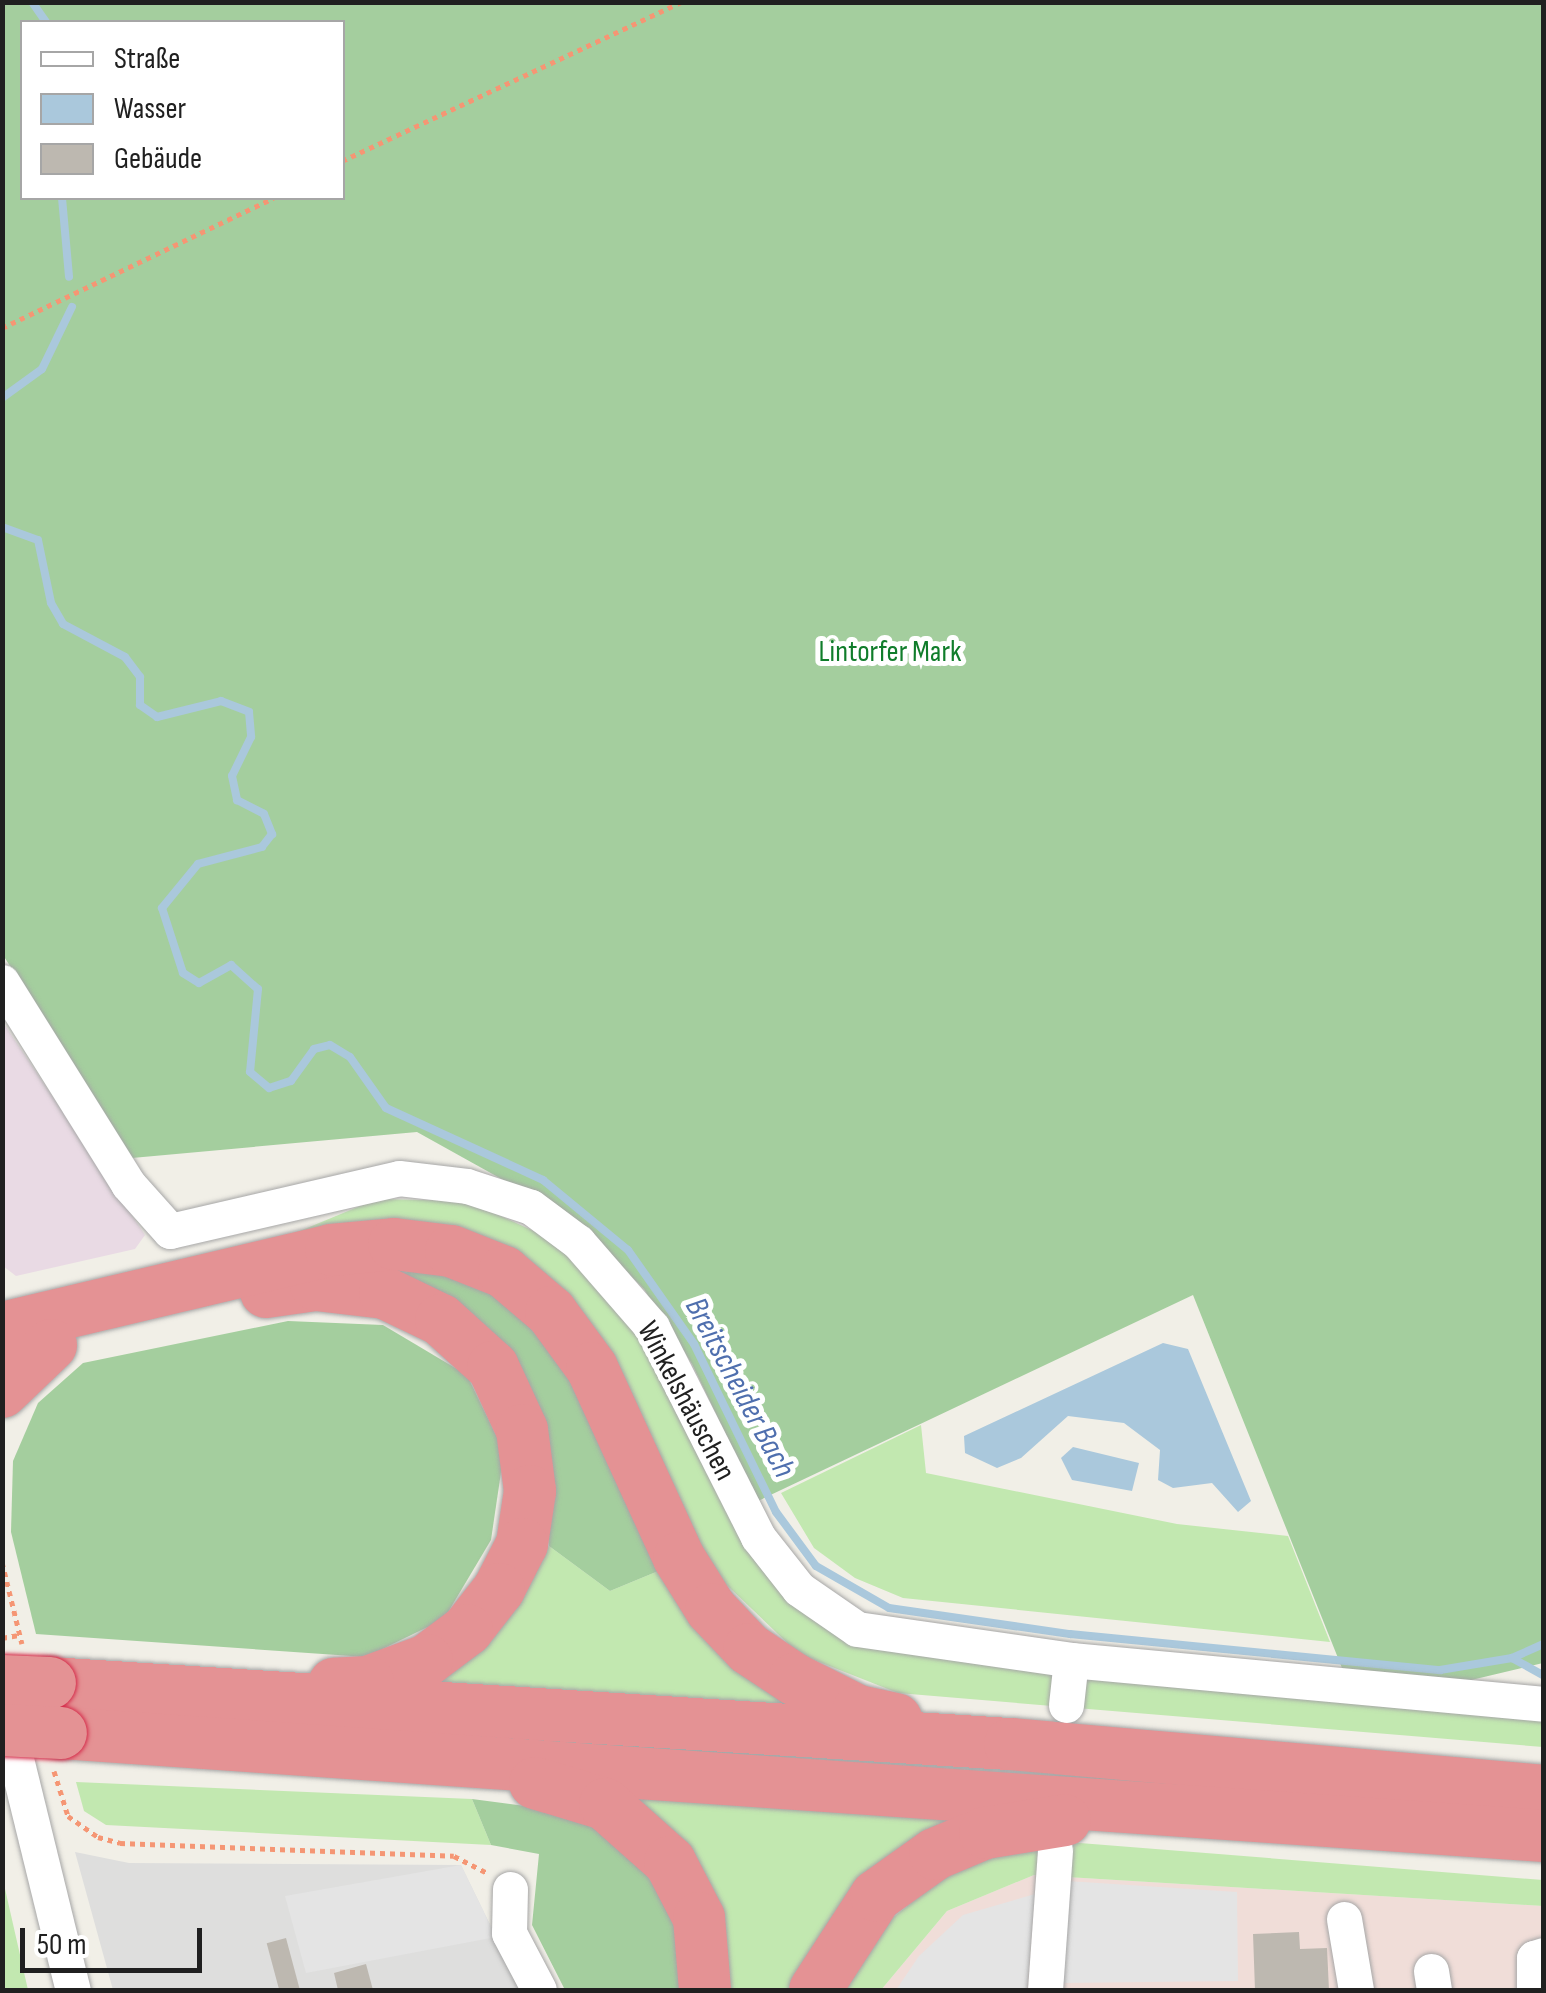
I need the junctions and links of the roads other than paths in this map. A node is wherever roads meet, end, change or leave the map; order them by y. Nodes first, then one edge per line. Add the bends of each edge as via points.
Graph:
1 (2, 982) edge
2 (18, 1334) edge
3 (2, 1392) edge
4 (1071, 1660) junction
5 (35, 1691) edge
6 (2, 1703) edge
7 (1544, 1704) edge
8 (1066, 1705) dead end
9 (2, 1730) edge
10 (1010, 1744) junction
11 (386, 1751) junction
12 (1544, 1792) edge
13 (1251, 1811) junction
14 (1544, 1836) edge
15 (1055, 1850) dead end
16 (510, 1889) road end
17 (1344, 1919) dead end
18 (1544, 1955) edge
19 (73, 1990) edge
20 (539, 1990) edge
21 (706, 1990) edge
22 (815, 1990) edge
23 (1045, 1990) edge
24 (1356, 1990) edge
25 (1534, 1990) edge

1 - 4 street, Winkelshäuschen via 128,1184 170,1231 399,1178 467,1186 531,1207 578,1242 652,1327 758,1537 798,1590 856,1628
2 - 3 highway
2 - 5 highway via 316,1285 385,1294 440,1320 493,1367 522,1430 530,1490 522,1544 499,1589 468,1630 427,1660 368,1682 313,1685 123,1673
2 - 10 highway via 332,1250 394,1244 451,1251 504,1272 551,1312 592,1368 679,1558 711,1609 749,1648 858,1711
4 - 7 street, Winkelshäuschen
4 - 8 street
5 - 9 highway, bridge
5 - 10 highway
5 - 11 highway
6 - 19 street
10 - 12 highway
11 - 13 highway
11 - 21 highway via 416,1772 558,1785 606,1804 670,1862 699,1918
13 - 14 highway
13 - 22 highway via 1223,1829 1076,1819 985,1833 935,1854 876,1896
15 - 23 street
16 - 20 street via 509,1933
17 - 24 street
18 - 25 street via 1534,1958

